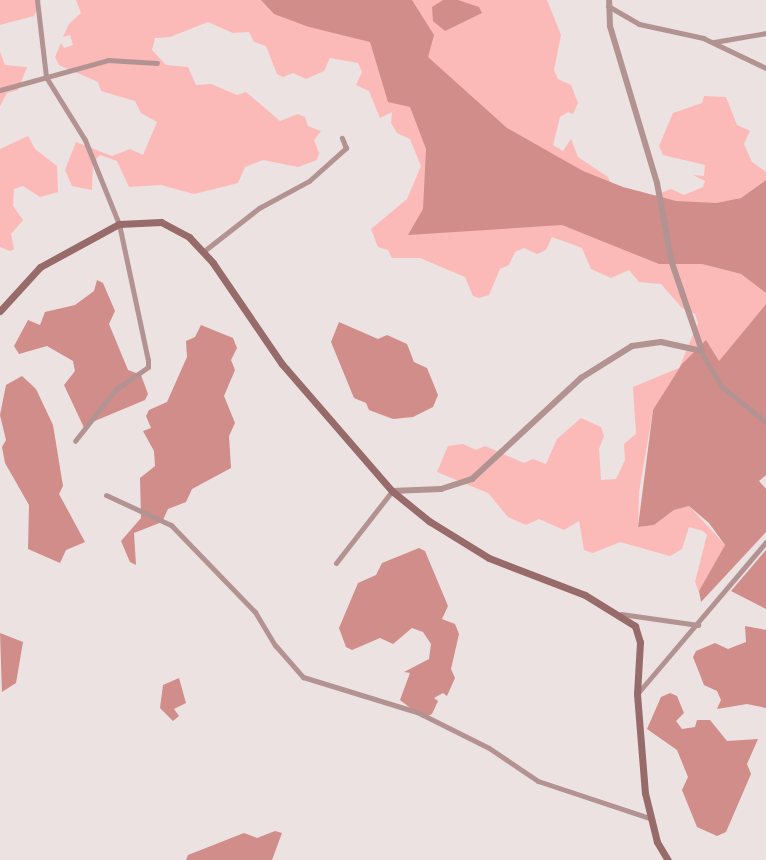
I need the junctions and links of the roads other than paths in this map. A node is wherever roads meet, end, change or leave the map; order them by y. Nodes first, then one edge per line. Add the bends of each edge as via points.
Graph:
1 (37, 0) edge
2 (608, 2) edge
3 (766, 33) edge
4 (714, 42) junction
5 (156, 63) dead end
6 (766, 68) edge
7 (46, 77) junction
8 (0, 90) edge
9 (342, 138) dead end
10 (119, 224) junction
11 (204, 252) junction
12 (0, 312) edge
13 (701, 352) junction
14 (766, 422) edge
15 (75, 442) dead end
16 (392, 491) junction
17 (106, 495) dead end
18 (766, 542) edge
19 (336, 563) dead end
20 (622, 614) junction
21 (698, 625) junction
22 (637, 694) junction
23 (649, 818) junction
24 (668, 860) edge

1 - 7 street
2 - 4 street via 639,24
2 - 13 street via 626,89 658,183 672,263
3 - 4 street
4 - 6 street
5 - 7 street via 116,59
7 - 8 street
7 - 10 street via 86,140
9 - 11 street via 346,148 309,181 259,208
10 - 11 main road via 148,220 173,225
10 - 12 main road via 40,267
10 - 15 street via 148,367 116,389
11 - 16 main road via 282,364
13 - 14 street via 722,387
13 - 16 street via 660,342 632,346 586,374 472,479 441,489
16 - 19 street
16 - 20 main road via 425,518 489,558 585,594
17 - 23 street via 171,525 254,612 275,645 303,677 417,712 489,748 538,781
18 - 21 street
20 - 21 street
20 - 22 main road via 639,633
21 - 22 street
22 - 23 main road
23 - 24 main road

